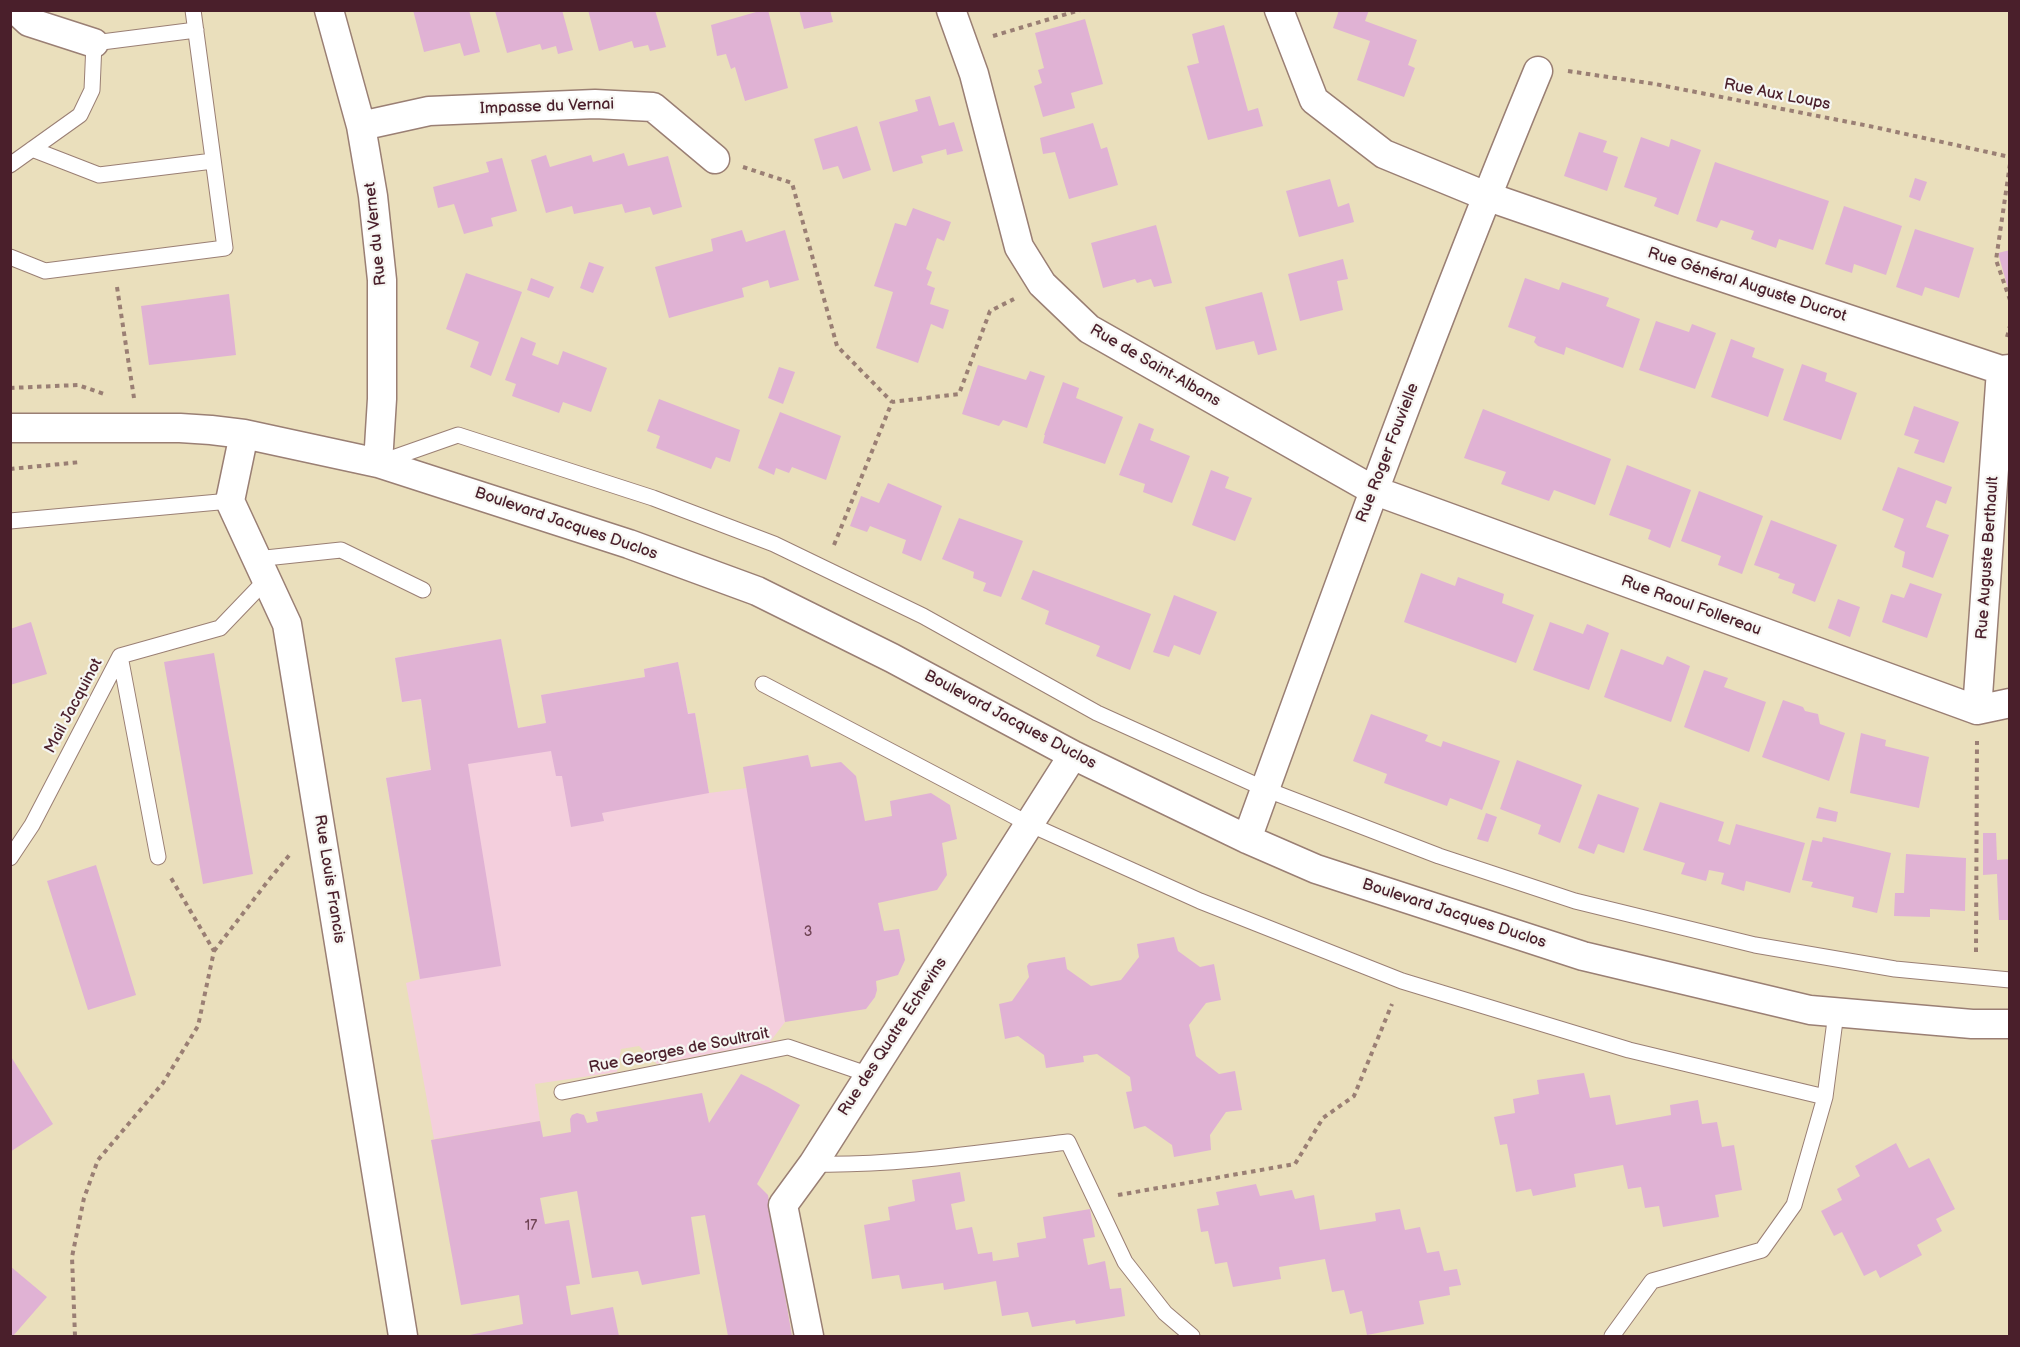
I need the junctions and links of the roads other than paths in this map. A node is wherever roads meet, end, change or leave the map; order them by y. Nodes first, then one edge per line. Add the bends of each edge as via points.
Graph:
1 (16, 10) edge
2 (193, 10) edge
3 (329, 10) edge
4 (951, 10) edge
5 (1279, 10) edge
6 (196, 30) junction
7 (94, 43) junction
8 (1538, 71) road end
9 (361, 126) junction
10 (32, 149) junction
11 (715, 159) road end
12 (213, 161) junction
13 (10, 165) edge
14 (1486, 196) junction
15 (10, 257) edge
16 (2005, 369) edge
17 (10, 428) edge
18 (244, 434) junction
19 (378, 463) junction
20 (1373, 490) junction
21 (230, 501) junction
22 (10, 521) edge
23 (261, 570) junction
24 (423, 590) dead end
25 (120, 656) junction
26 (763, 684) dead end
27 (2010, 703) edge
28 (1977, 710) junction
29 (1073, 755) junction
30 (1265, 789) junction
31 (1029, 824) junction
32 (1247, 839) junction
33 (158, 857) road end
34 (10, 858) edge
35 (2010, 980) edge
36 (1836, 1012) junction
37 (2010, 1023) edge
38 (870, 1075) junction
39 (562, 1092) dead end
40 (1825, 1097) junction
41 (813, 1164) junction
42 (404, 1336) edge
43 (809, 1336) edge
44 (1192, 1336) edge
45 (1612, 1336) edge

1 - 7 street via 28,22
2 - 6 lane
3 - 9 street, Rue du Vernet
4 - 20 street, Rue de Saint-Albans via 974,74 1019,247 1042,284 1089,329
5 - 14 street, Rue Général Auguste Ducrot via 1314,100 1384,154
6 - 7 lane
6 - 12 lane
7 - 10 lane via 92,90 80,115
8 - 14 street, Rue Roger Fouvielle
9 - 11 street, Impasse du Vernai via 429,111 595,104 653,107
9 - 19 street, Rue du Vernet via 382,280
10 - 12 lane via 99,175
10 - 13 lane
12 - 15 lane via 225,248 45,271
14 - 16 street, Rue Général Auguste Ducrot
14 - 20 street, Rue Roger Fouvielle
16 - 28 street, Rue Auguste Berthault
17 - 18 street, Boulevard Jacques Duclos via 180,428
18 - 19 street, Boulevard Jacques Duclos
18 - 21 street
19 - 29 street, Boulevard Jacques Duclos via 629,544 757,591
19 - 30 lane via 458,435 653,498 774,544 923,616 1097,713
20 - 28 street, Rue Raoul Follereau
20 - 30 street, Rue Roger Fouvielle
21 - 22 lane
21 - 23 street, Rue Louis Francis
23 - 24 lane via 341,550
23 - 25 lane, Mail Jacquinot via 220,628
23 - 42 street, Rue Louis Francis via 287,624
25 - 33 lane
25 - 34 lane, Mail Jacquinot via 32,825
26 - 31 lane
27 - 28 street
29 - 31 street, Rue des Quatre Echevins
29 - 32 street, Boulevard Jacques Duclos
30 - 32 street, Rue Roger Fouvielle
30 - 35 lane via 1439,856 1575,900 1755,945 1896,969
31 - 38 street, Rue des Quatre Echevins
31 - 40 lane via 1200,901 1402,981 1629,1050
32 - 36 street, Boulevard Jacques Duclos via 1316,869 1583,956 1810,1010
36 - 37 street, Boulevard Jacques Duclos via 1972,1024
36 - 40 lane
38 - 39 lane, Rue Georges de Soultrait via 788,1047
38 - 41 street, Rue des Quatre Echevins
40 - 45 lane via 1794,1205 1762,1250 1652,1281
41 - 43 street, Rue des Quatre Echevins via 783,1205
41 - 44 lane via 943,1157 1068,1142 1125,1262 1165,1313

